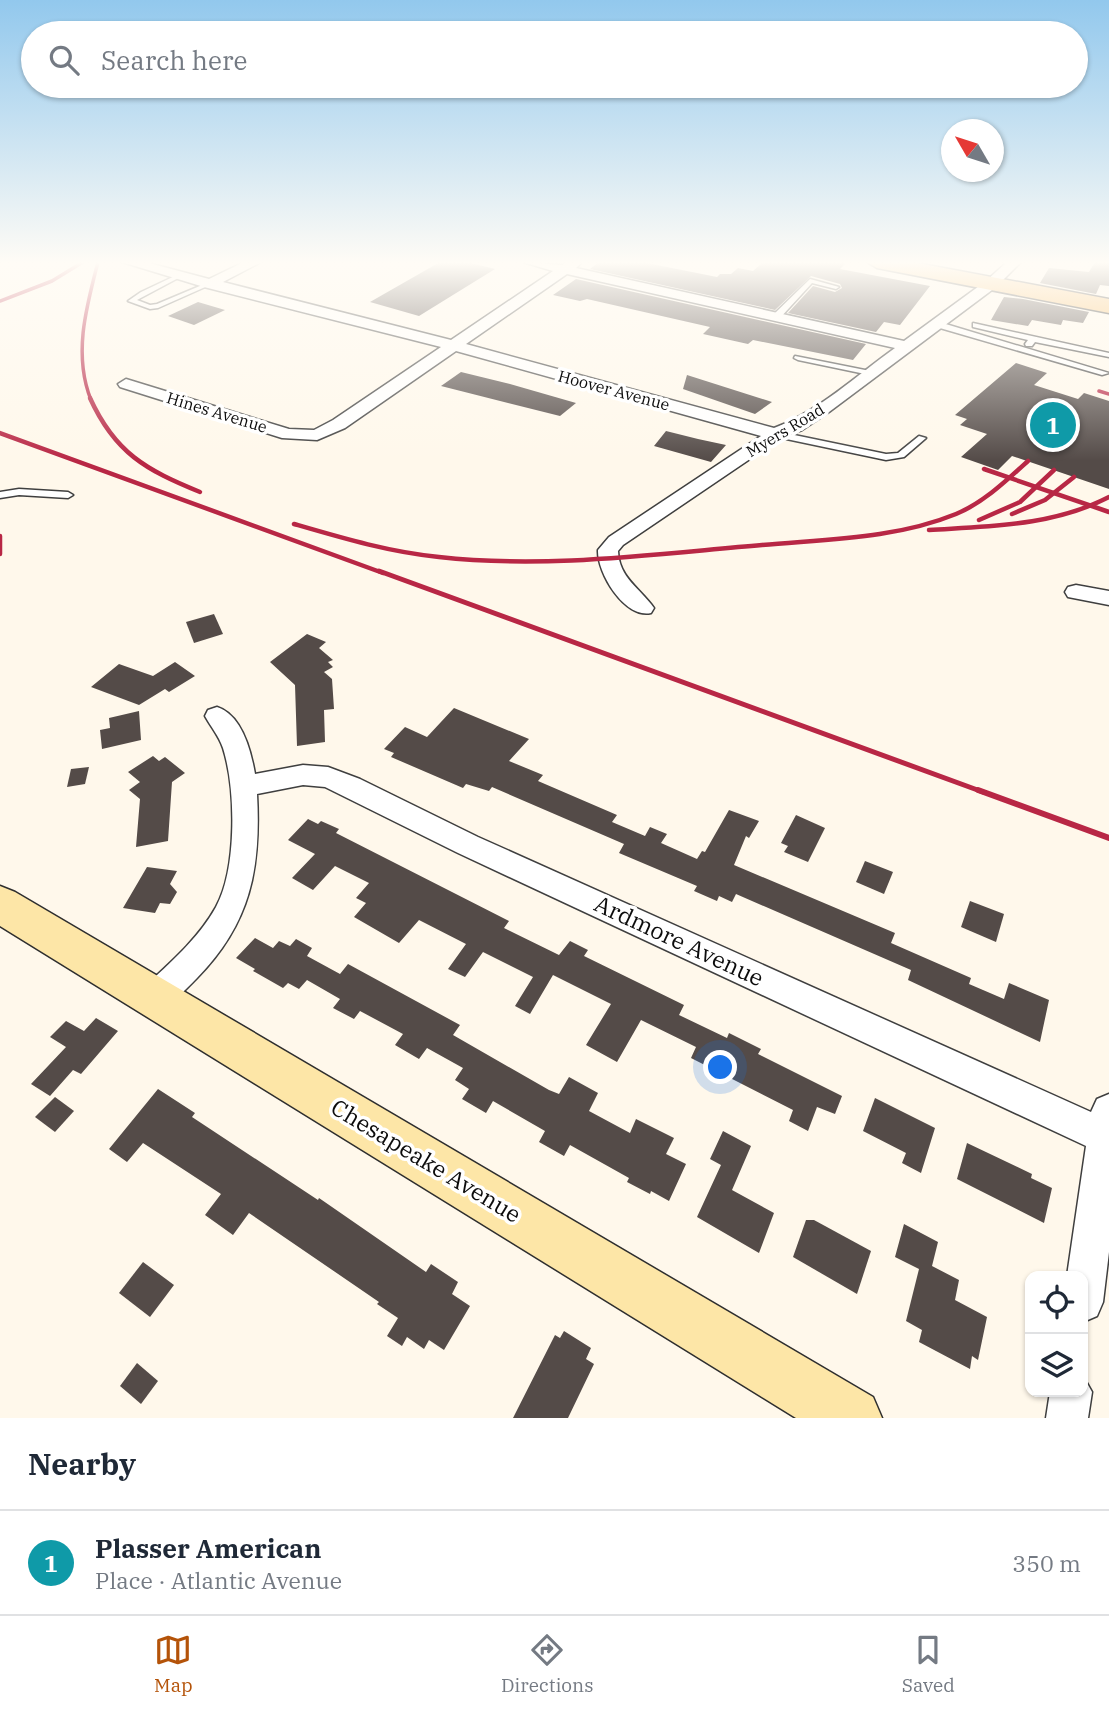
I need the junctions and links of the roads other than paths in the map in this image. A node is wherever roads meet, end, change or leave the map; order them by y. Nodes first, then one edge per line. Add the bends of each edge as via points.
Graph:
1 (384, 328) edge
2 (481, 328) edge
3 (826, 328) edge
4 (930, 328) edge
5 (951, 328) edge
6 (989, 328) edge
7 (1033, 339) junction
8 (455, 346) junction
9 (907, 346) junction
10 (1024, 349) junction
11 (1109, 355) edge
12 (798, 358) dead end
13 (870, 373) junction
14 (1105, 373) dead end
15 (125, 384) dead end
16 (775, 434) junction
17 (922, 438) dead end
18 (0, 495) edge
19 (68, 495) dead end
20 (1076, 592) dead end
21 (1109, 598) edge
22 (643, 608) dead end
23 (217, 716) dead end
24 (244, 786) junction
25 (0, 904) edge
26 (155, 997) junction
27 (1108, 1128) edge
28 (1087, 1271) edge
29 (1070, 1397) edge
30 (852, 1418) edge
31 (1067, 1418) edge

1 - 8 street, Hoover Avenue
2 - 8 street
3 - 9 street
4 - 9 street, Myers Road
5 - 10 lane
6 - 7 lane
7 - 10 lane
7 - 11 lane
8 - 15 street, Hines Avenue via 339,424 310,436 288,434
8 - 16 street, Hoover Avenue
9 - 13 street, Myers Road
10 - 14 lane
12 - 13 lane
13 - 16 street, Myers Road via 796,426
16 - 17 lane via 886,457 901,455
16 - 22 street, Myers Road via 608,550 607,559 620,585
18 - 19 lane
20 - 21 street
23 - 24 street via 230,732
24 - 26 street via 242,857 233,901 210,942
24 - 27 street, Ardmore Avenue via 303,775 328,777 351,786 468,845
25 - 26 street, Chesapeake Avenue
26 - 30 street, Chesapeake Avenue
27 - 28 street
29 - 31 street

